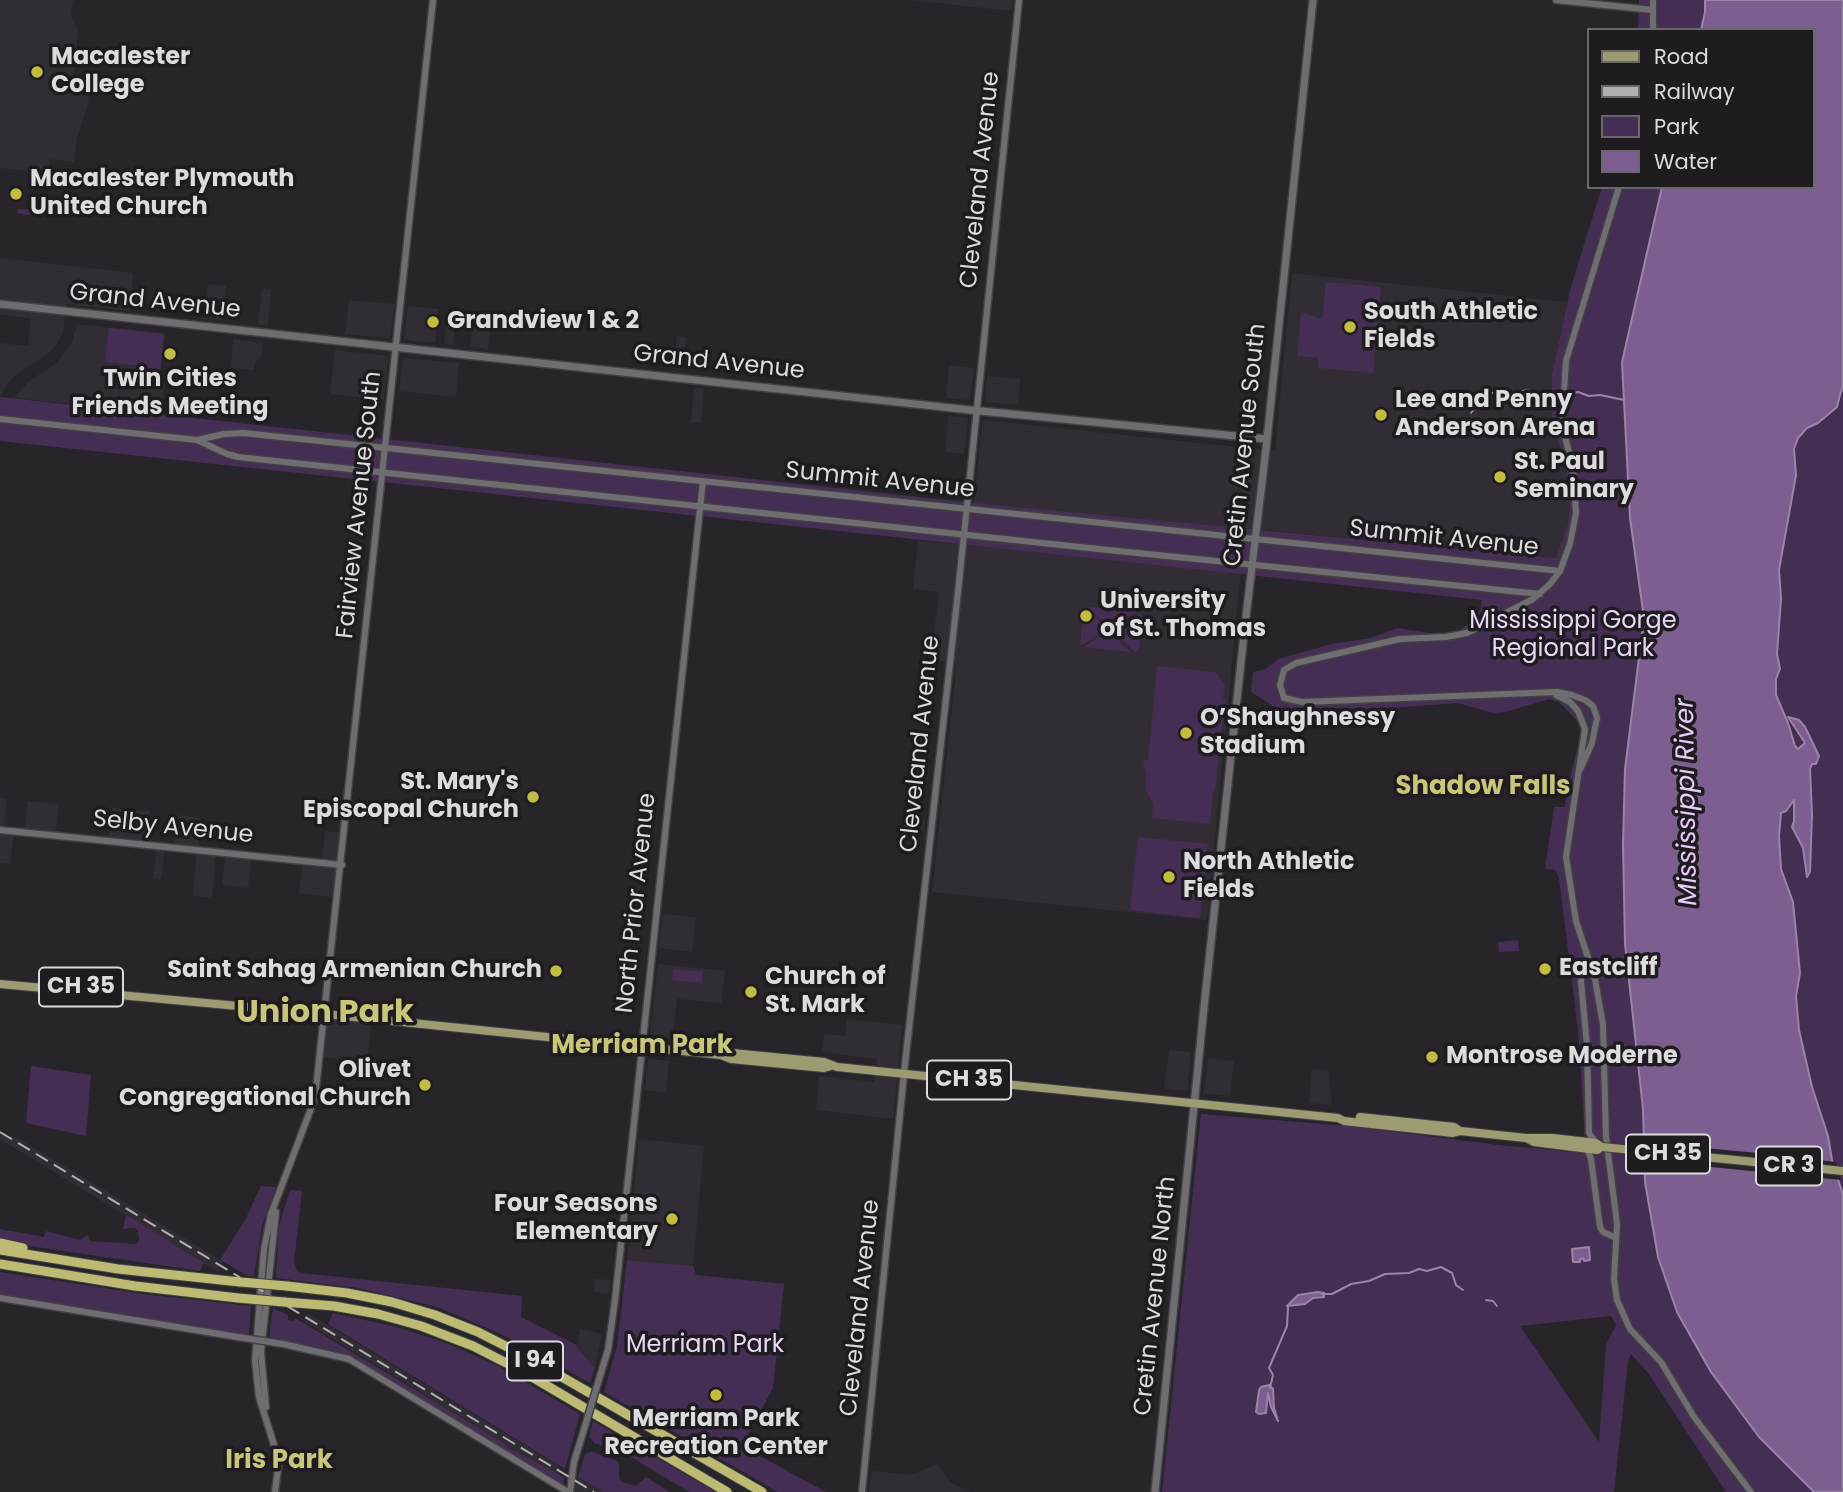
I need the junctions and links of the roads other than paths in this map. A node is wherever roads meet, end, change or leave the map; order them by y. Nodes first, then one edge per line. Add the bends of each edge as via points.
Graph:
1 (433, 0) edge
2 (1019, 0) edge
3 (1313, 0) edge
4 (1556, 0) edge
5 (1653, 0) edge
6 (1653, 10) junction
7 (1653, 28) edge
8 (1618, 189) edge
9 (0, 304) edge
10 (396, 347) junction
11 (976, 410) junction
12 (0, 419) edge
13 (1267, 439) junction
14 (197, 440) junction
15 (386, 447) junction
16 (383, 473) junction
17 (703, 481) junction
18 (700, 507) junction
19 (966, 509) junction
20 (963, 534) junction
21 (1255, 539) junction
22 (1252, 564) junction
23 (1560, 571) junction
24 (1540, 594) junction
25 (1544, 693) junction
26 (1580, 770) junction
27 (0, 830) edge
28 (342, 864) junction
29 (1592, 967) junction
30 (0, 982) edge
31 (325, 1014) junction
32 (641, 1047) junction
33 (904, 1073) junction
34 (1195, 1103) junction
35 (1589, 1133) junction
36 (1583, 1145) junction
37 (1598, 1147) junction
38 (1591, 1159) junction
39 (1735, 1160) joint
40 (1843, 1171) edge
41 (1616, 1238) junction
42 (0, 1243) edge
43 (0, 1250) edge
44 (0, 1266) edge
45 (155, 1273) junction
46 (0, 1298) edge
47 (275, 1492) edge
48 (569, 1492) edge
49 (727, 1492) edge
50 (762, 1492) edge
51 (862, 1492) edge
52 (1155, 1492) edge
53 (1751, 1492) edge

1 - 10 street, Fairview Avenue South
2 - 11 street, Cleveland Avenue
3 - 13 main road, Cretin Avenue South
4 - 6 street
5 - 6 street
6 - 7 street
8 - 23 street via 1564,379 1562,411 1576,513
9 - 10 main road, Grand Avenue
10 - 11 main road, Grand Avenue
10 - 15 street, Fairview Avenue South
11 - 13 main road, Grand Avenue
11 - 19 street, Cleveland Avenue
12 - 14 street, Summit Avenue
13 - 21 main road, Cretin Avenue South
14 - 15 street, Summit Avenue via 243,433
14 - 16 street, Summit Avenue via 239,457
15 - 16 street, Fairview Avenue South
15 - 17 street, Summit Avenue
16 - 18 street, Summit Avenue
16 - 28 street, Fairview Avenue South
17 - 18 street, North Prior Avenue
17 - 19 street, Summit Avenue
18 - 20 street, Summit Avenue
18 - 32 street, North Prior Avenue
19 - 20 street, Cleveland Avenue
19 - 21 street, Summit Avenue
20 - 22 street, Summit Avenue
20 - 33 street, Cleveland Avenue
21 - 22 main road, Cretin Avenue South
21 - 23 street, Summit Avenue
22 - 24 street, Summit Avenue
22 - 34 main road, Cretin Avenue South
23 - 24 street
24 - 25 street via 1467,633 1400,639 1296,663 1284,670 1280,685 1284,698 1302,702
25 - 26 street via 1570,702 1583,719
25 - 26 street via 1585,699 1596,712 1597,726
26 - 29 street via 1566,857 1576,921
27 - 28 street, Selby Avenue
28 - 31 street, Fairview Avenue South
29 - 35 street via 1582,973 1580,982
29 - 41 street via 1603,1025 1606,1137
30 - 31 main road, CH 35
31 - 32 main road, CH 35
31 - 47 street, Fairview Avenue South via 315,1098 277,1203 261,1352 267,1419 279,1461
32 - 33 main road, CH 35
32 - 48 street, North Prior Avenue, bridge via 610,1339
33 - 34 main road, CH 35
33 - 51 street, Cleveland Avenue
34 - 36 main road, CH 35
34 - 52 main road, Cretin Avenue North
35 - 36 street
35 - 37 street
36 - 37 main road, CH 35
36 - 38 street
37 - 38 street
37 - 39 main road, CH 35, bridge
38 - 41 street via 1600,1227
39 - 40 main road, CR 3
41 - 53 street via 1615,1287 1626,1322 1661,1362 1694,1418
42 - 45 highway
43 - 45 highway, I 94
44 - 49 highway, I 94, bridge via 334,1307 431,1329 522,1371
45 - 50 highway, I 94, bridge via 347,1293 435,1315 529,1358
46 - 48 street, bridge via 349,1359

